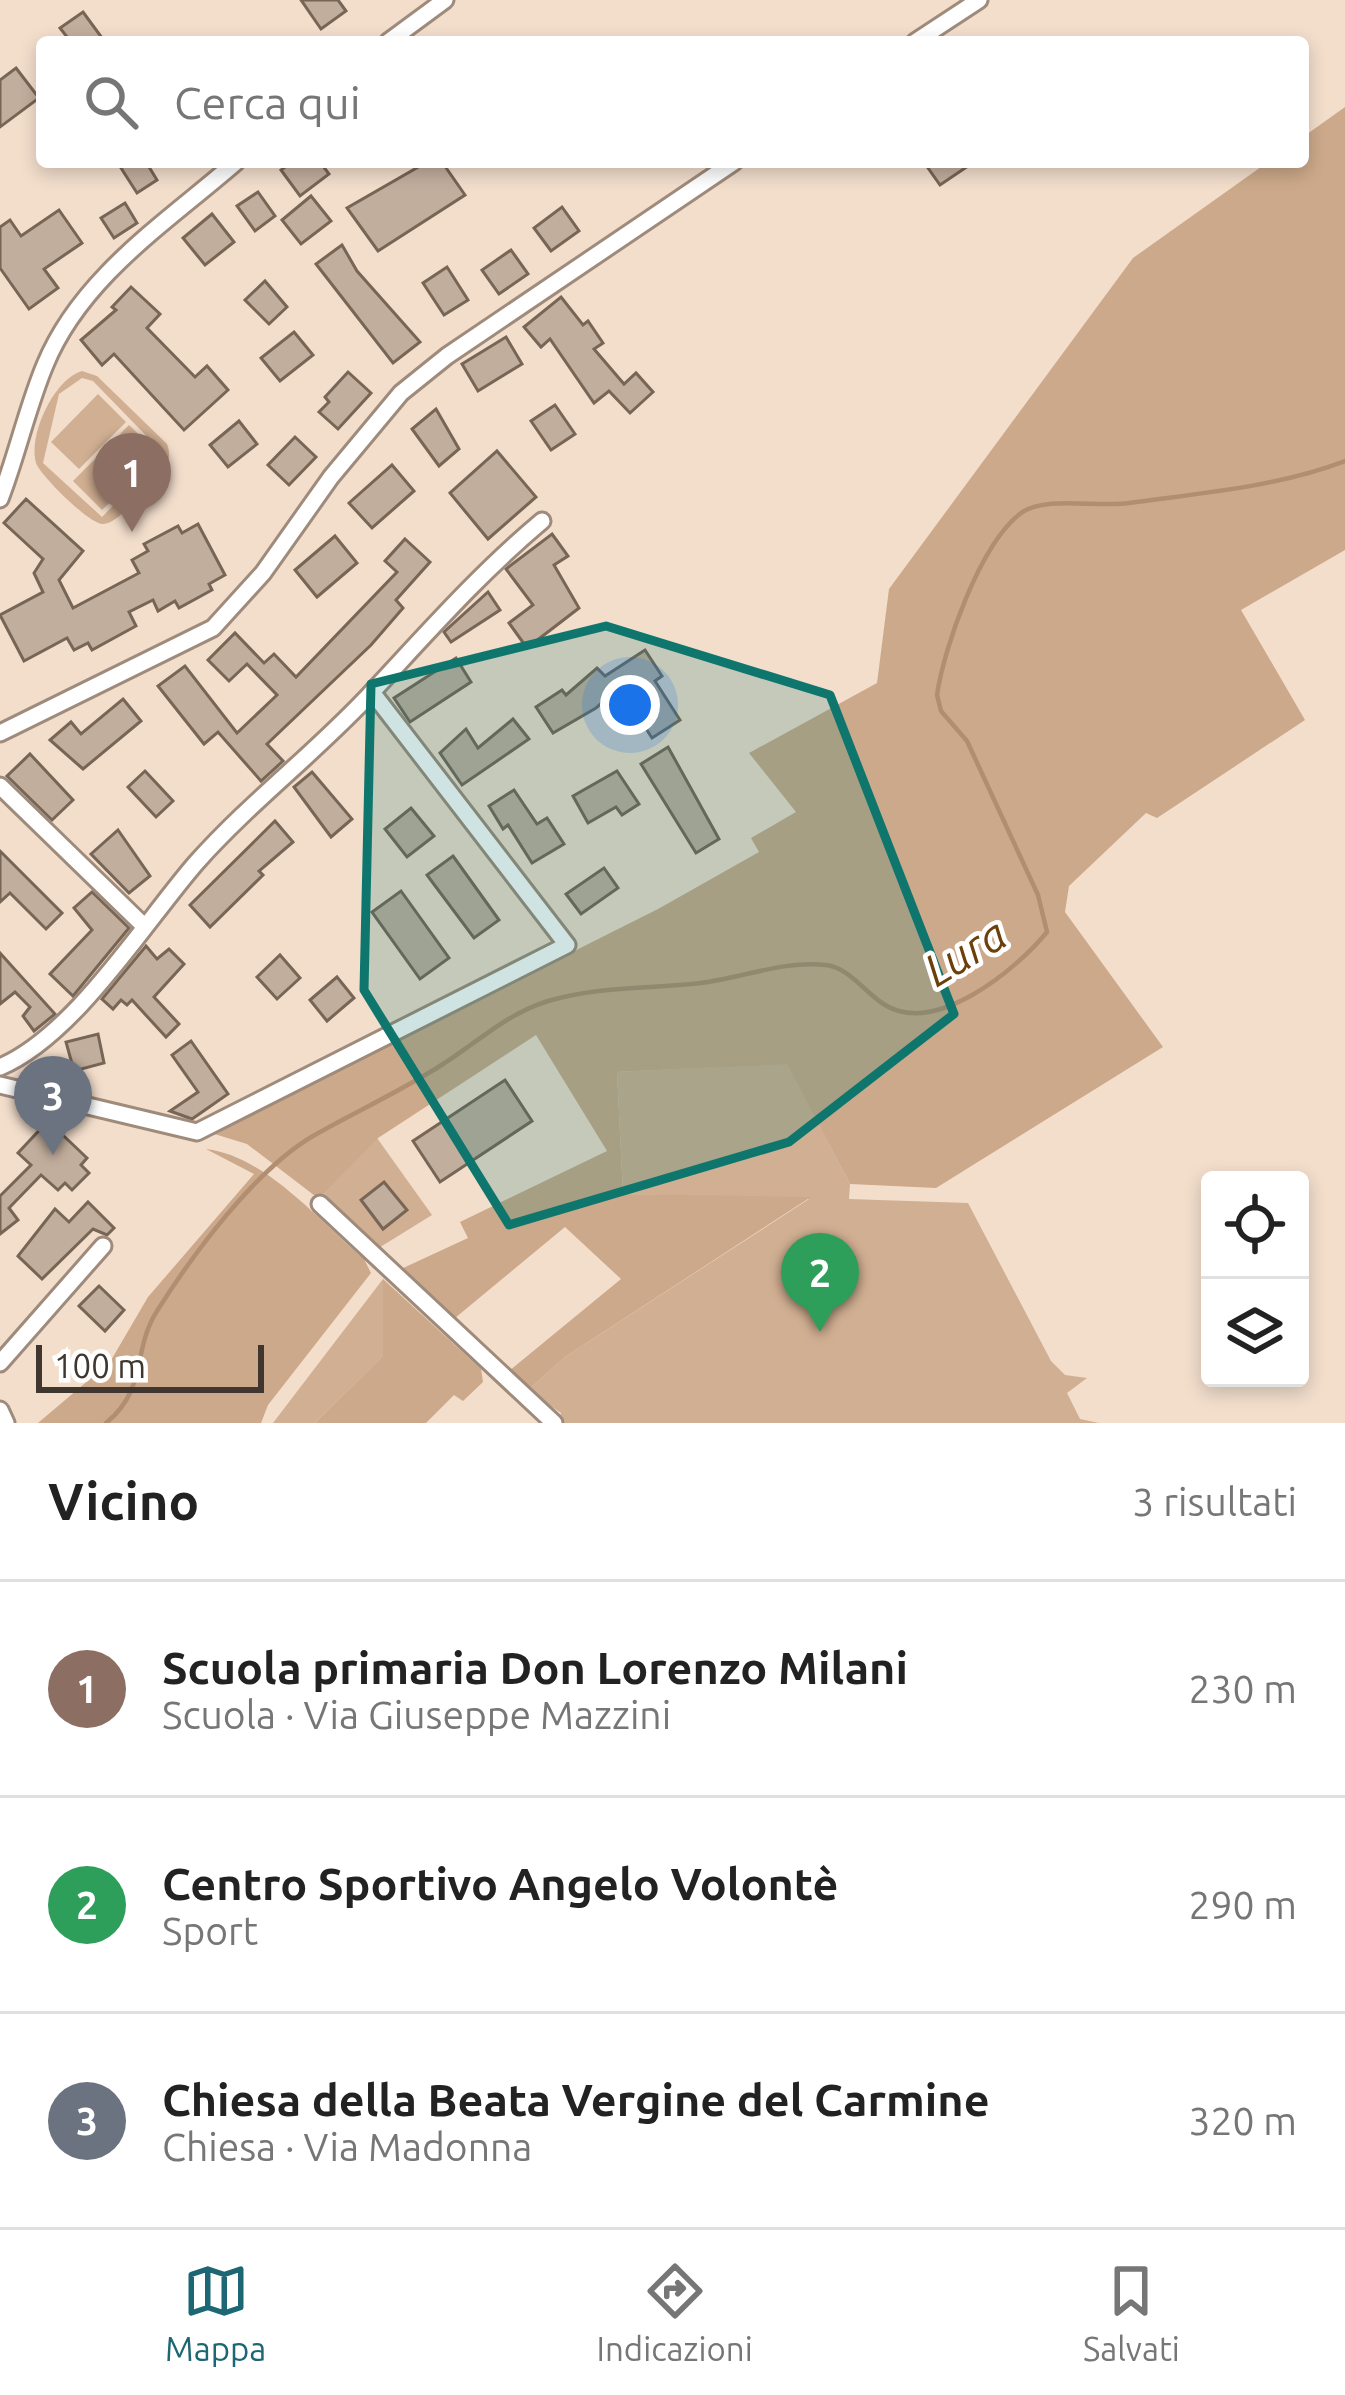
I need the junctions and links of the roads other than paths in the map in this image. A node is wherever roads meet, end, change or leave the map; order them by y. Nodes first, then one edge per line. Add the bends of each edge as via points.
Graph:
1 (445, 0) edge
2 (979, 0) edge
3 (396, 36) edge
4 (924, 36) edge
5 (229, 168) edge
6 (725, 168) edge
7 (0, 499) edge
8 (542, 521) dead end
9 (373, 692) junction
10 (0, 734) edge
11 (0, 786) edge
12 (144, 926) junction
13 (0, 1067) edge
14 (0, 1085) edge
15 (320, 1204) dead end
16 (103, 1246) dead end
17 (0, 1363) edge
18 (0, 1410) edge
19 (6, 1423) edge
20 (554, 1423) edge

1 - 3 street
2 - 4 street
5 - 7 street via 98,281 69,321
6 - 10 street via 401,393 213,628
8 - 9 street via 475,578
9 - 12 street via 243,813
9 - 14 street via 567,946 197,1132
11 - 12 street
12 - 13 street via 69,1013
15 - 20 street
16 - 17 street
18 - 19 street

